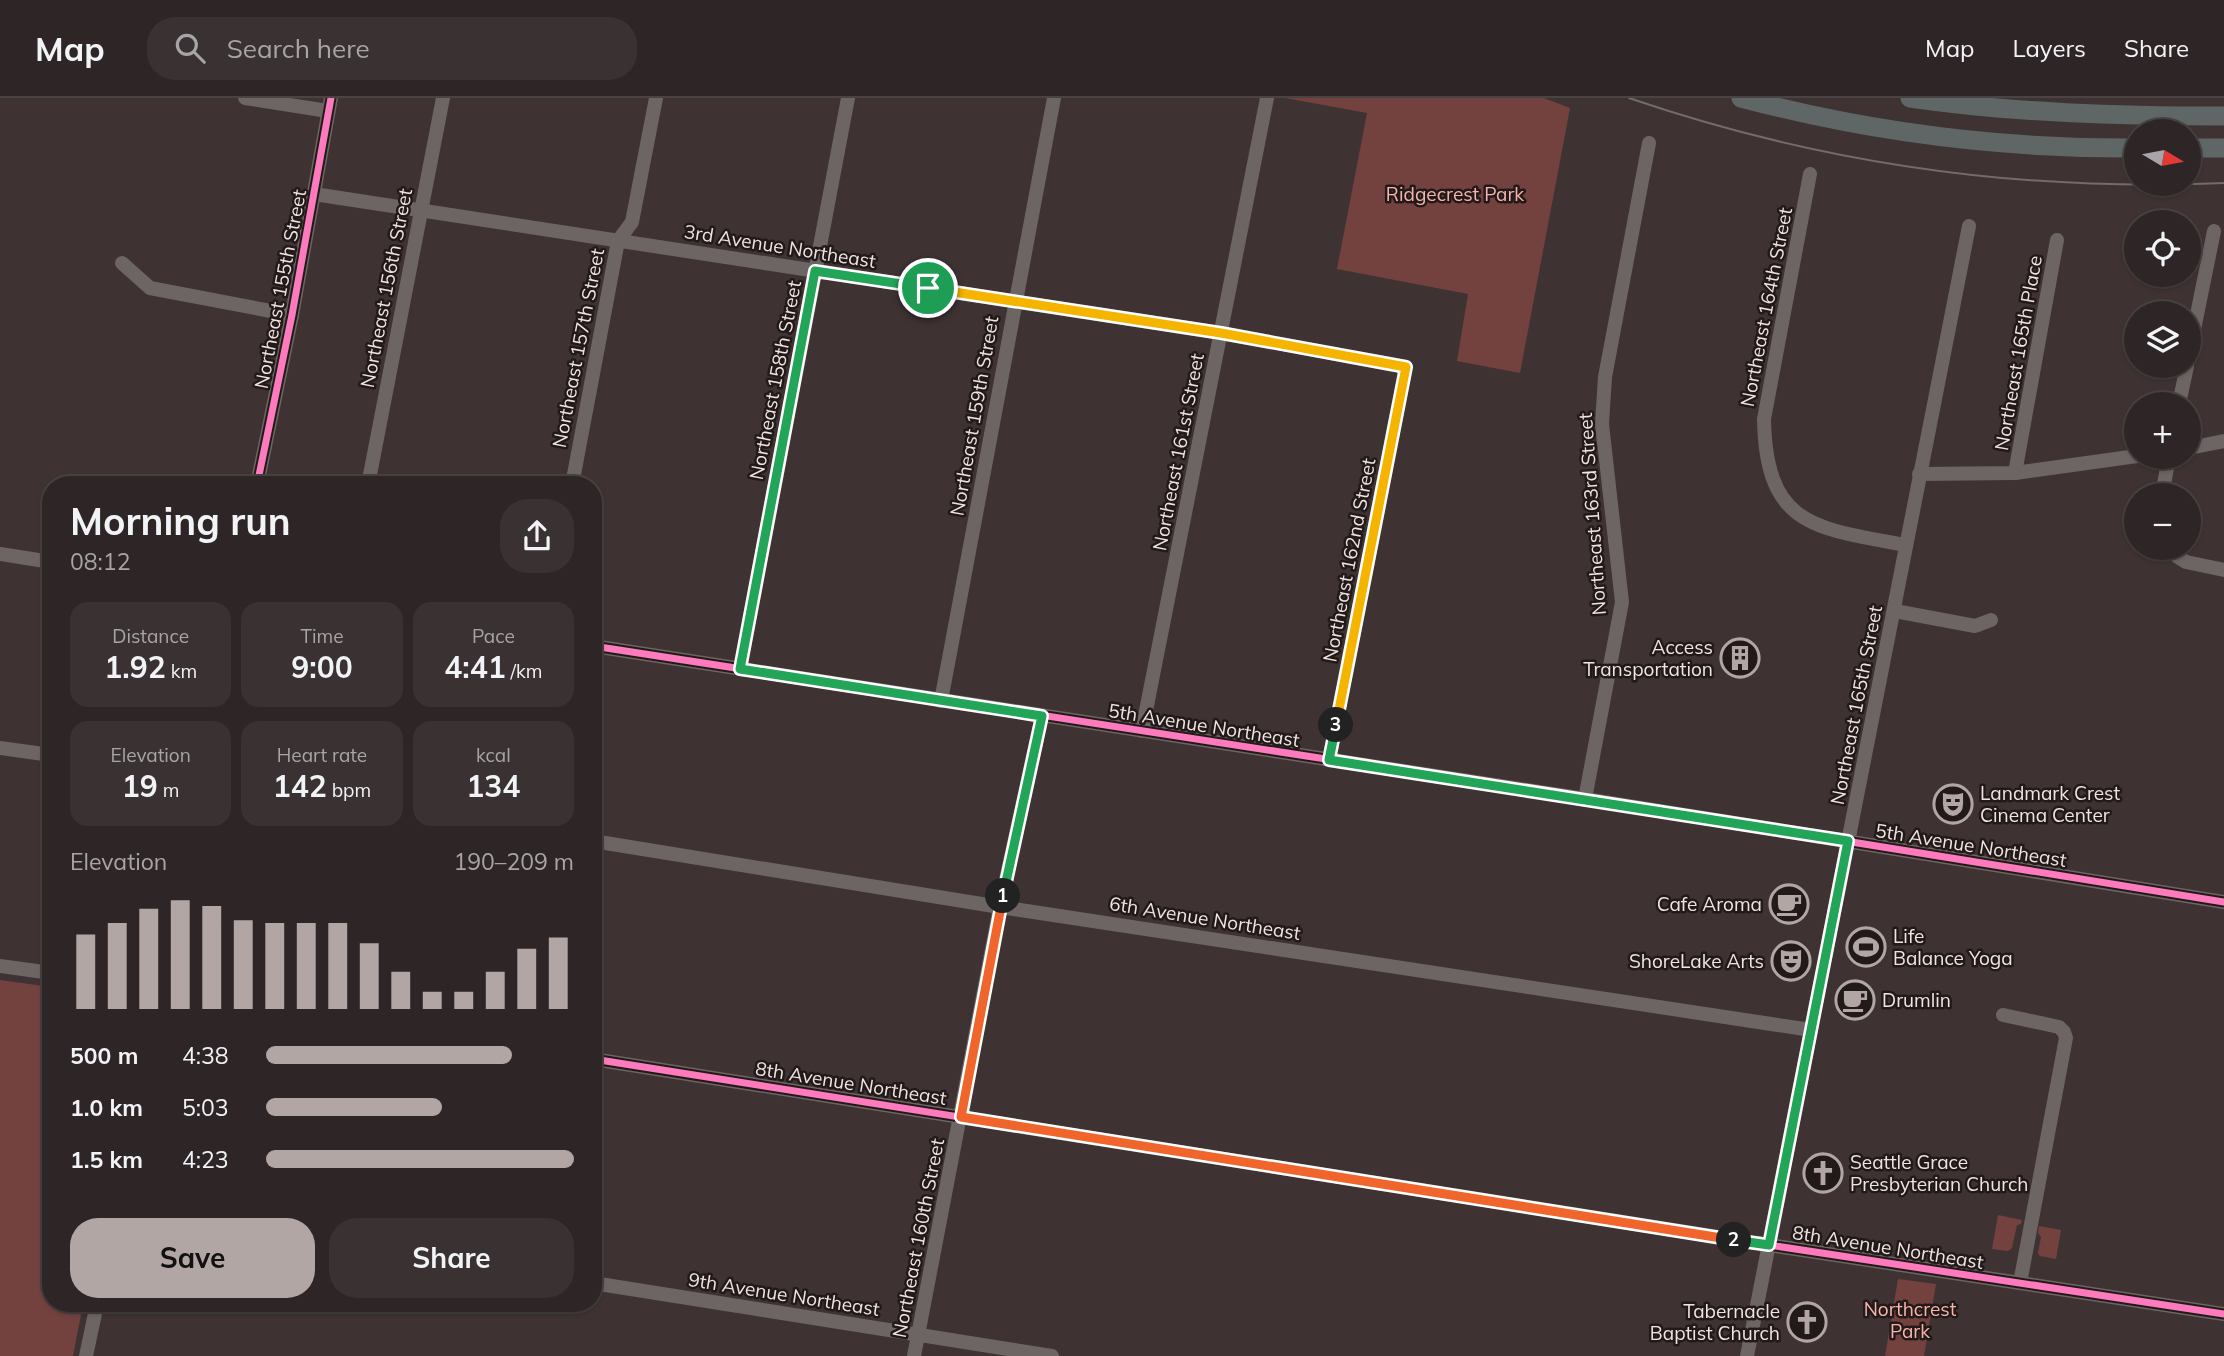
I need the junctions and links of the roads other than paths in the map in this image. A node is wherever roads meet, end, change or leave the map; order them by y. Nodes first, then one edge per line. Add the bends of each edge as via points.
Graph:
1 (245, 98) edge
2 (443, 98) edge
3 (656, 98) edge
4 (848, 98) edge
5 (1054, 98) edge
6 (1267, 98) edge
7 (1741, 98) edge
8 (1910, 98) edge
9 (330, 104) edge
10 (2224, 116) edge
11 (1648, 143) dead end
12 (2124, 148) edge
13 (2202, 148) edge
14 (2224, 148) edge
15 (1810, 174) dead end
16 (314, 194) junction
17 (421, 211) junction
18 (1969, 226) dead end
19 (2214, 231) dead end
20 (2057, 240) dead end
21 (618, 241) junction
22 (122, 263) dead end
23 (815, 271) junction
24 (1015, 301) junction
25 (2200, 301) edge
26 (292, 315) junction
27 (1221, 333) junction
28 (1406, 367) joint
29 (2224, 441) edge
30 (2201, 446) edge
31 (2124, 458) edge
32 (2015, 473) junction
33 (1919, 474) junction
34 (259, 476) edge
35 (370, 476) edge
36 (574, 476) edge
37 (1905, 545) junction
38 (0, 554) edge
39 (2183, 560) edge
40 (42, 561) edge
41 (2224, 570) edge
42 (1895, 611) junction
43 (1990, 620) dead end
44 (602, 647) edge
45 (740, 669) junction
46 (941, 701) junction
47 (1042, 716) junction
48 (1142, 731) junction
49 (0, 748) edge
50 (42, 754) edge
51 (1329, 760) junction
52 (1585, 799) junction
53 (1848, 841) junction
54 (602, 842) edge
55 (2224, 902) edge
56 (1000, 907) junction
57 (0, 966) edge
58 (42, 972) edge
59 (2003, 1015) dead end
60 (1811, 1030) junction
61 (602, 1060) edge
62 (961, 1117) junction
63 (1769, 1245) junction
64 (2020, 1283) junction
65 (602, 1284) edge
66 (95, 1312) edge
67 (2224, 1314) edge
68 (918, 1336) junction
69 (86, 1356) edge
70 (914, 1356) edge
71 (1052, 1356) edge
72 (1747, 1356) edge

1 - 9 street
2 - 17 street, Northeast 156th Street
3 - 21 street, Northeast 157th Street via 632,222
4 - 23 street, Northeast 158th Street
5 - 24 street, Northeast 159th Street
6 - 27 street, Northeast 161st Street
7 - 12 highway via 1923,134
8 - 10 highway via 2106,116
9 - 16 street, Northeast 155th Street
11 - 52 street, Northeast 163rd Street via 1605,377 1602,424 1622,602
13 - 14 highway
15 - 37 street, Northeast 164th Street via 1764,419 1768,467 1781,497 1799,516 1833,532
16 - 17 street, 3rd Avenue Northeast
16 - 26 street, Northeast 155th Street
17 - 21 street, 3rd Avenue Northeast
17 - 35 street, Northeast 156th Street
18 - 33 street, Northeast 165th Street
19 - 25 street
20 - 32 street, Northeast 165th Place
21 - 23 street, 3rd Avenue Northeast
21 - 36 street, Northeast 157th Street
22 - 26 street via 150,288
23 - 24 street, 3rd Avenue Northeast
23 - 45 street, Northeast 158th Street
24 - 27 street, 3rd Avenue Northeast
24 - 46 street, Northeast 159th Street
26 - 34 street, Northeast 155th Street
27 - 28 street, 3rd Avenue Northeast
27 - 48 street, Northeast 161st Street
28 - 51 street, Northeast 162nd Street
29 - 30 street
31 - 32 street
32 - 33 street
33 - 37 street, Northeast 165th Street
37 - 42 street, Northeast 165th Street
38 - 40 street
39 - 41 street
42 - 43 street via 1975,626
42 - 53 street, Northeast 165th Street
44 - 45 street, 5th Avenue Northeast
45 - 46 street, 5th Avenue Northeast
46 - 47 street, 5th Avenue Northeast
47 - 48 street, 5th Avenue Northeast
47 - 56 street, Northeast 160th Street
48 - 51 street, 5th Avenue Northeast
49 - 50 street
51 - 52 street, 5th Avenue Northeast
52 - 53 street, 5th Avenue Northeast
53 - 55 street, 5th Avenue Northeast
53 - 60 street, Northeast 165th Street
54 - 56 street, 6th Avenue Northeast
56 - 60 street, 6th Avenue Northeast
56 - 62 street, Northeast 160th Street
57 - 58 street
59 - 64 street via 2059,1027 2066,1038
60 - 63 street, Northeast 165th Street
61 - 62 street, 8th Avenue Northeast
62 - 63 street, 8th Avenue Northeast
62 - 68 street, Northeast 160th Street
63 - 64 street, 8th Avenue Northeast
63 - 72 street, Northeast 165th Street
64 - 67 street, 8th Avenue Northeast
65 - 68 street, 9th Avenue Northeast
66 - 69 street
68 - 70 street, Northeast 160th Street
68 - 71 street, 9th Avenue Northeast

